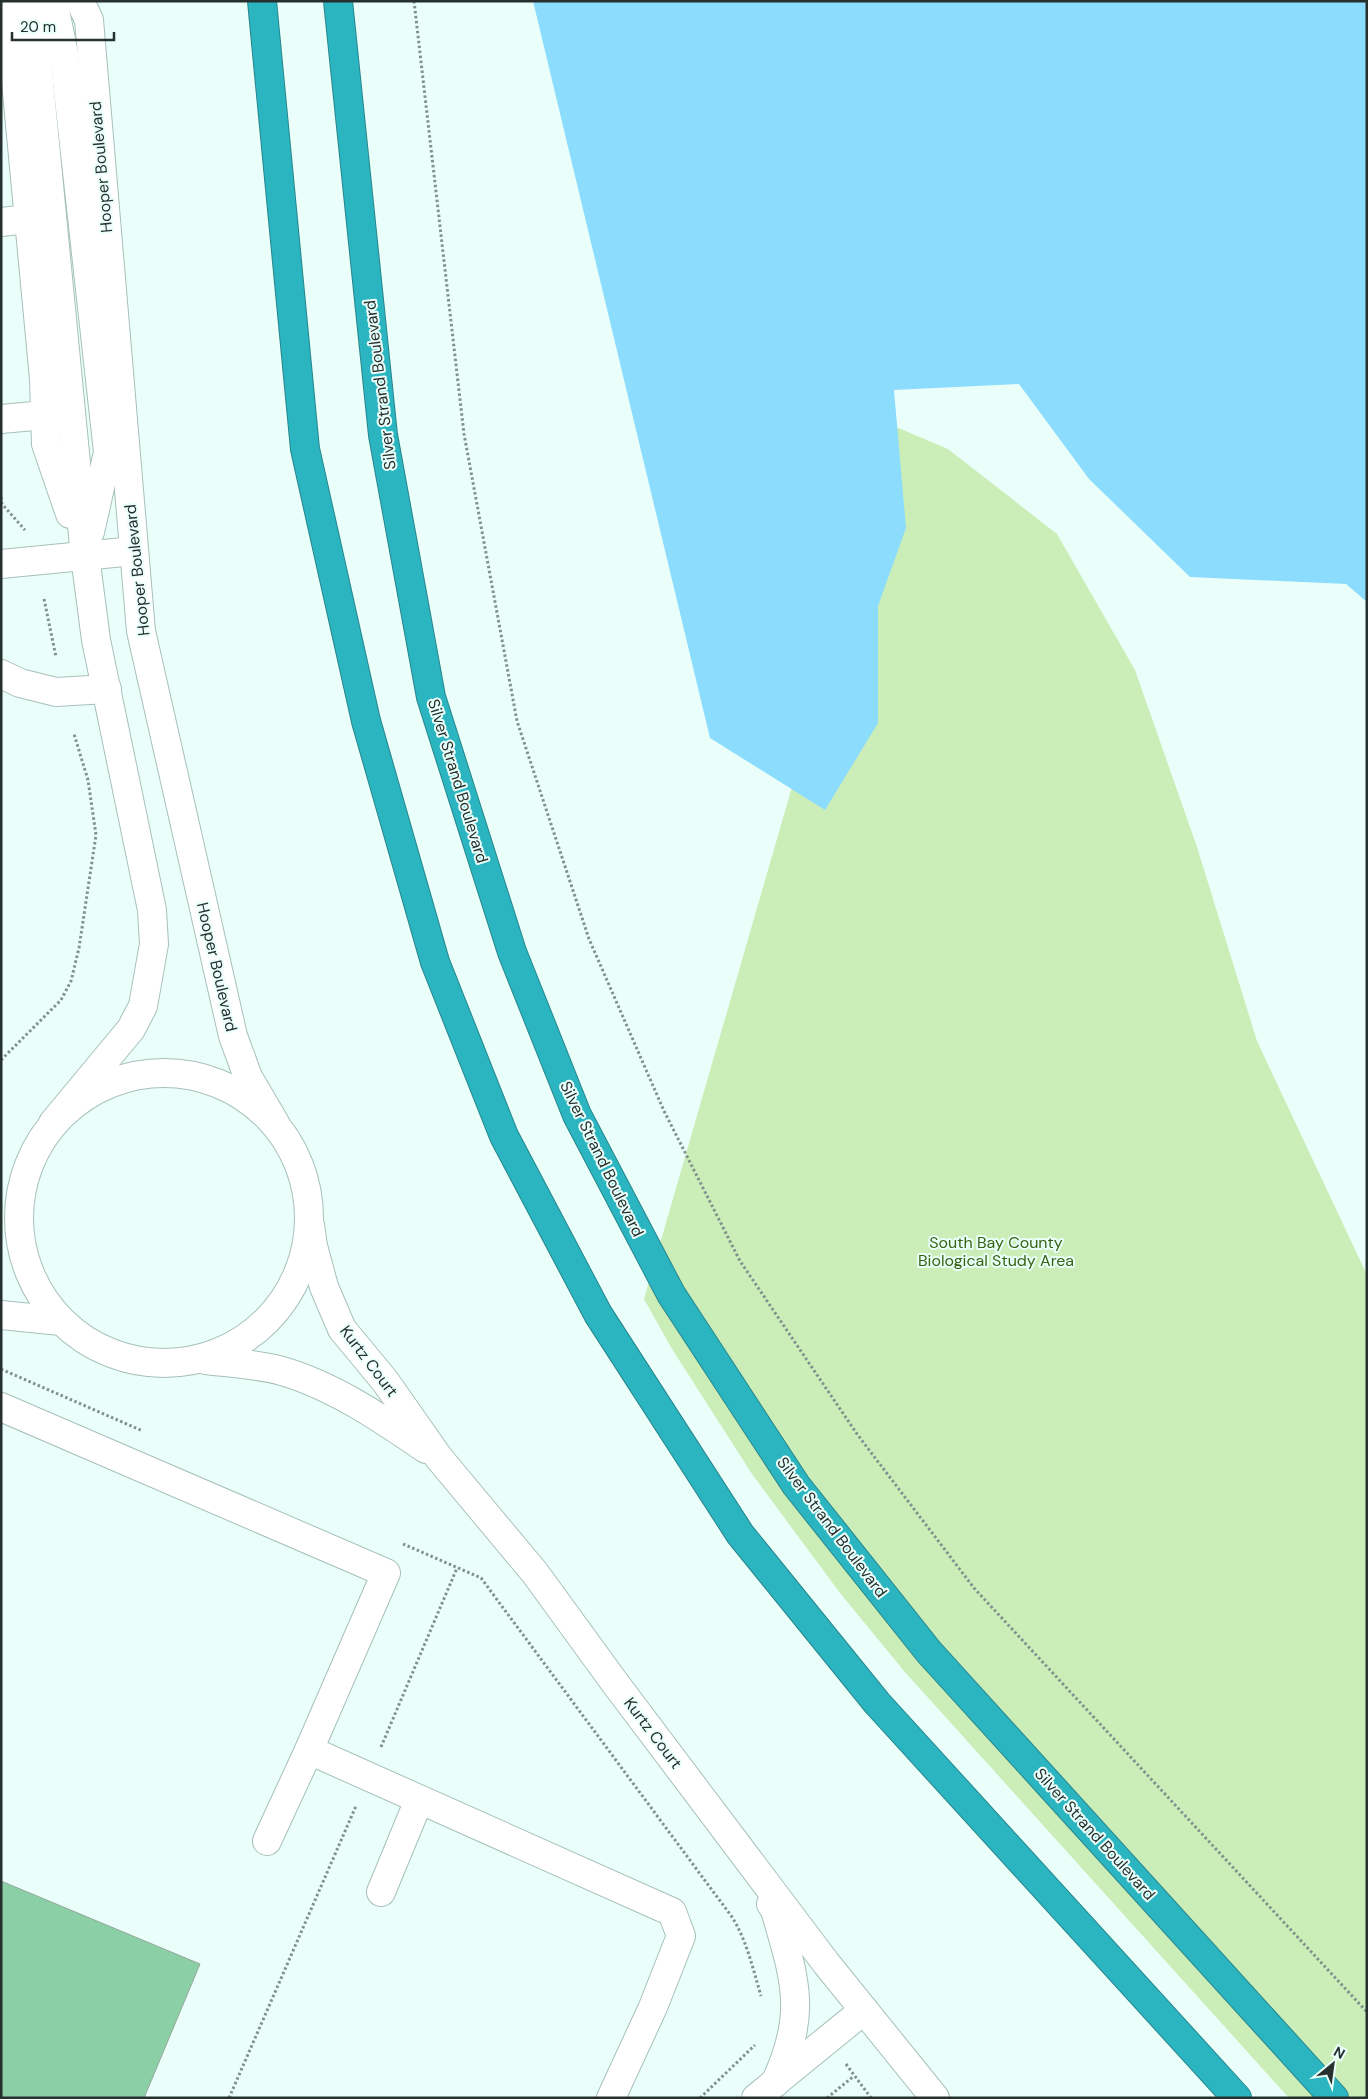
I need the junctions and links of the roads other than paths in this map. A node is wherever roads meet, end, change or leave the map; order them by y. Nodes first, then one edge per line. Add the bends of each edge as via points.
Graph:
1 (17, 1) edge
2 (36, 1) edge
3 (53, 1) edge
4 (80, 1) edge
5 (262, 1) edge
6 (338, 1) edge
7 (94, 212) junction
8 (41, 218) junction
9 (1, 222) edge
10 (45, 415) junction
11 (1, 420) edge
12 (134, 551) junction
13 (85, 556) junction
14 (1, 564) edge
15 (1, 674) edge
16 (107, 689) junction
17 (52, 1123) junction
18 (275, 1124) junction
19 (25, 1172) junction
20 (1, 1196) edge
21 (310, 1225) junction
22 (1, 1315) edge
23 (61, 1321) junction
24 (202, 1359) junction
25 (1, 1407) edge
26 (439, 1458) junction
27 (309, 1750) junction
28 (419, 1800) junction
29 (723, 1826) junction
30 (267, 1841) dead end
31 (381, 1892) dead end
32 (864, 2010) junction
33 (766, 2090) edge
34 (611, 2098) edge
35 (935, 2098) edge
36 (1237, 2098) edge
37 (1334, 2098) edge

1 - 8 street, Hooper Boulevard via 11,29
2 - 8 street, Hooper Boulevard
3 - 7 street, Hooper Boulevard
4 - 7 street, Hooper Boulevard via 89,20
5 - 36 highway via 306,449 366,722 436,962 504,1136 598,1314 740,1534 877,1703
6 - 37 highway, Silver Strand Boulevard via 383,435 431,697 512,952 576,1115 671,1294 796,1485 929,1652
7 - 8 street
7 - 12 street, Hooper Boulevard
7 - 13 street, Hooper Boulevard via 108,452
8 - 9 street
8 - 10 street, Hooper Boulevard
8 - 13 street, Hooper Boulevard
10 - 11 street
10 - 13 street, Hooper Boulevard via 46,444
12 - 13 street
12 - 18 street, Hooper Boulevard via 141,631 233,1036 248,1077
13 - 14 street
13 - 16 street, Hooper Boulevard via 96,640
15 - 16 street via 20,683 56,692
16 - 17 street, Hooper Boulevard via 152,910 154,944 143,1006 131,1029
17 - 18 street via 84,1096 122,1078 164,1072 205,1078 243,1096
17 - 19 street via 36,1146
18 - 21 street via 302,1171
19 - 20 street
19 - 23 street via 18,1212 21,1251 36,1289
21 - 24 street via 304,1261 288,1295 265,1324 236,1346
21 - 26 street, Kurtz Court via 324,1287 342,1329 385,1381
22 - 23 street
23 - 24 street via 102,1350 151,1364
24 - 26 street, Kurtz Court via 281,1370 311,1381 356,1404
25 - 27 street via 386,1573
26 - 29 street, Kurtz Court via 535,1573
27 - 28 street
27 - 30 street
28 - 31 street
28 - 34 street via 672,1912 681,1936
29 - 32 street, Kurtz Court
29 - 33 street via 775,1910 796,1992 796,2017 786,2059
32 - 33 street
32 - 35 street, Kurtz Court

